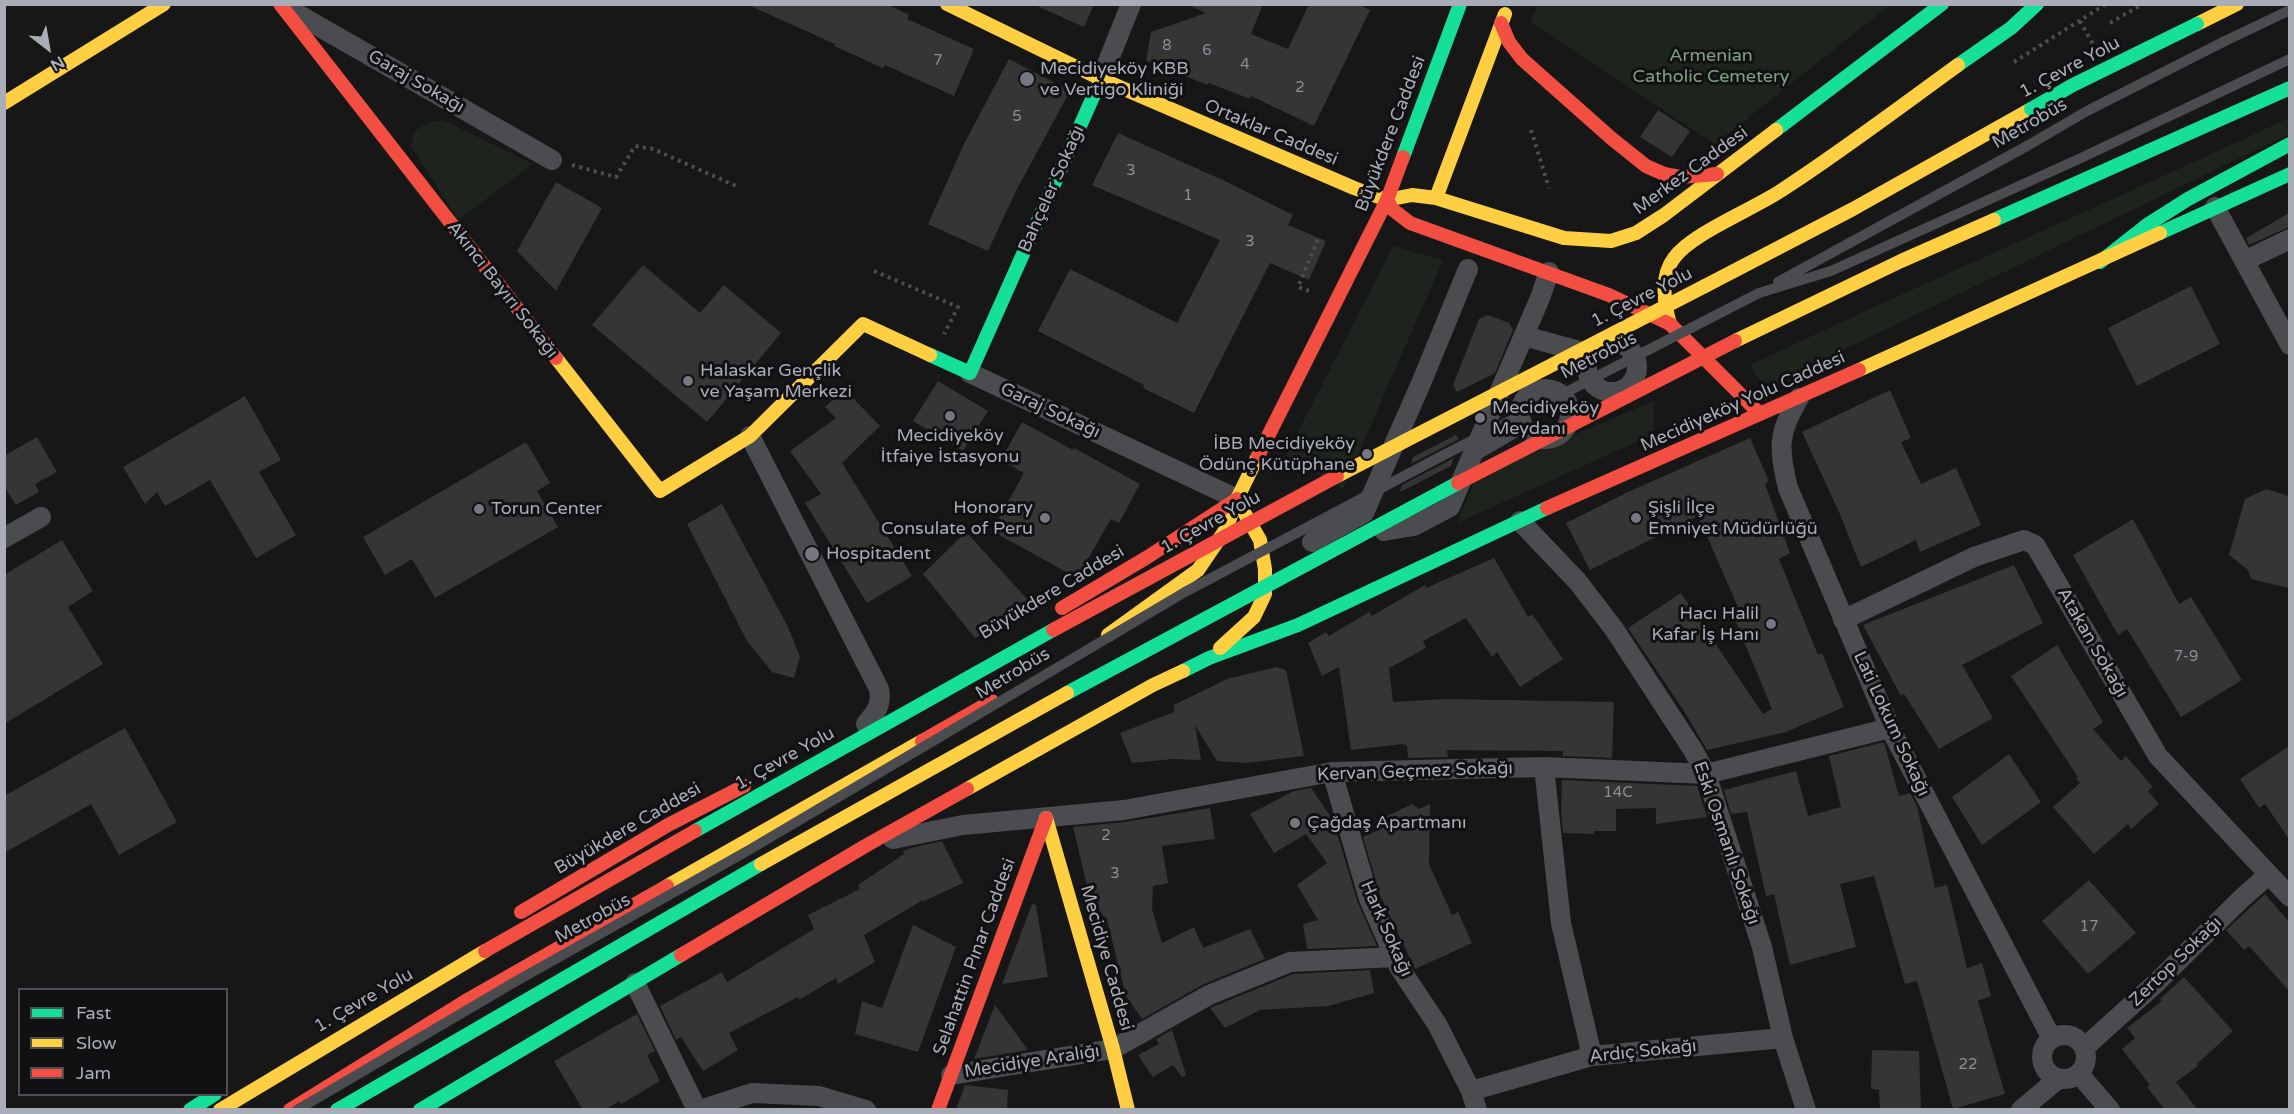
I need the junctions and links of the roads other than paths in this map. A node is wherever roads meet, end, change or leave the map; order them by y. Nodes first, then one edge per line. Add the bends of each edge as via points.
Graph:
1 (280, 4) edge
2 (947, 4) edge
3 (1131, 4) edge
4 (1460, 4) edge
5 (1508, 4) edge
6 (1942, 4) edge
7 (2037, 4) edge
8 (2237, 4) edge
9 (156, 7) edge
10 (2289, 10) edge
11 (1501, 23) junction
12 (2289, 59) edge
13 (1101, 80) junction
14 (2289, 88) edge
15 (4, 103) edge
16 (2289, 144) edge
17 (552, 160) road end
18 (1717, 174) junction
19 (2289, 174) edge
20 (1436, 198) junction
21 (1388, 200) junction
22 (2215, 207) junction
23 (2289, 240) edge
24 (2244, 261) junction
25 (2100, 262) junction
26 (1468, 269) dead end
27 (1549, 272) junction
28 (1759, 292) junction
29 (863, 324) joint
30 (1670, 324) junction
31 (1524, 336) junction
32 (2289, 343) edge
33 (1590, 355) dead end
34 (970, 373) junction
35 (1799, 398) junction
36 (1760, 414) junction
37 (1522, 423) dead end
38 (750, 436) junction
39 (1473, 451) junction
40 (1237, 499) junction
41 (1364, 513) junction
42 (41, 517) dead end
43 (1520, 521) junction
44 (4, 538) edge
45 (1265, 569) junction
46 (1054, 612) dead end
47 (1843, 620) junction
48 (1024, 630) dead end
49 (1209, 658) junction
50 (866, 724) junction
51 (1890, 728) junction
52 (1544, 767) junction
53 (772, 772) dead end
54 (1332, 772) junction
55 (1706, 774) junction
56 (751, 782) dead end
57 (1046, 818) junction
58 (867, 845) junction
59 (2268, 875) junction
60 (2289, 897) edge
61 (507, 920) dead end
62 (1395, 957) junction
63 (635, 983) junction
64 (1783, 1038) junction
65 (2052, 1039) junction
66 (2084, 1048) junction
67 (1113, 1049) junction
68 (1592, 1056) junction
69 (2079, 1074) junction
70 (951, 1075) junction
71 (2058, 1079) junction
72 (1471, 1090) junction
73 (212, 1096) edge
74 (190, 1110) edge
75 (220, 1110) edge
76 (290, 1110) edge
77 (297, 1110) edge
78 (337, 1110) edge
79 (420, 1110) edge
80 (699, 1110) edge
81 (866, 1110) edge
82 (939, 1110) edge
83 (1128, 1110) edge
84 (1477, 1110) edge
85 (1806, 1110) edge
86 (2021, 1110) edge
87 (2110, 1110) edge

1 - 17 street, Garaj Sokağı
1 - 38 main road, Akıncı Bayırı Sokağı via 660,491
2 - 13 main road, Ortaklar Caddesi
3 - 13 street, Bahçeler Sokağı
4 - 21 main road, Büyükdere Caddesi
5 - 11 main road
6 - 18 main road, Merkez Caddesi
7 - 30 main road via 2012,27 1781,191 1687,244 1666,269 1663,292
8 - 75 main road, 1. Çevre Yolu, bridge via 2073,85 1843,214 1439,421 1036,639 567,904
9 - 15 main road
10 - 28 lane, Metrobüs, bridge via 2086,111
11 - 18 main road via 1522,59 1646,166 1680,177
11 - 20 main road
12 - 28 lane, Metrobüs via 1831,271
13 - 21 main road, Ortaklar Caddesi
13 - 34 main road, Bahçeler Sokağı
14 - 78 main road, bridge via 1900,261 1553,432 1112,667 827,826
16 - 25 main road via 2188,199
18 - 20 main road, Merkez Caddesi via 1636,233 1611,241 1564,238
19 - 22 main road, Mecidiyeköy Yolu Caddesi
20 - 21 main road, Merkez Caddesi via 1412,195
21 - 27 main road via 1410,223
21 - 40 main road, Büyükdere Caddesi
22 - 24 street
22 - 25 main road, Mecidiyeköy Yolu Caddesi
23 - 24 street
24 - 32 street
25 - 35 main road, Mecidiyeköy Yolu Caddesi
26 - 41 street
27 - 30 main road
27 - 31 street
28 - 77 lane, Metrobüs, bridge via 1185,592 749,850
29 - 34 main road, Garaj Sokağı
29 - 38 main road, Akıncı Bayırı Sokağı
30 - 36 main road
31 - 33 street
31 - 39 street
34 - 40 street, Garaj Sokağı
35 - 36 main road, Mecidiyeköy Yolu Caddesi
35 - 47 street, Lati Lokum Sokağı via 1782,432 1781,461 1788,488
36 - 43 main road, Mecidiyeköy Yolu Caddesi
37 - 39 street
38 - 50 street via 879,689 879,708
39 - 41 street via 1450,507 1414,526 1379,532
40 - 45 main road via 1260,540
40 - 46 main road, Büyükdere Caddesi
40 - 76 main road, Büyükdere Caddesi via 1226,529 1198,570 1119,629 469,999
41 - 45 street
42 - 44 street
43 - 49 main road, Mecidiyeköy Yolu Caddesi via 1299,625
43 - 55 street, Eski Osmanlı Sokağı via 1578,582 1614,629
45 - 49 main road via 1265,594 1254,617
47 - 51 street, Lati Lokum Sokağı
47 - 59 street, Atakan Sokağı via 1974,557 2024,540 2035,544 2158,756
48 - 50 main road, Büyükdere Caddesi
49 - 58 main road via 1099,714
50 - 53 main road, Büyükdere Caddesi
51 - 55 street, Kervan Geçmez Sokağı
51 - 65 street, Lati Lokum Sokağı
52 - 54 street, Kervan Geçmez Sokağı
52 - 55 street, Kervan Geçmez Sokağı
52 - 68 street via 1562,923
54 - 57 street, Kervan Geçmez Sokağı via 1124,810
54 - 62 street, Hark Sokağı via 1369,899
55 - 64 street, Eski Osmanlı Sokağı via 1762,947
56 - 61 main road, Büyükdere Caddesi via 668,825
57 - 58 street, Kervan Geçmez Sokağı via 963,825
57 - 67 main road, Mecidiye Caddesi
57 - 70 main road, Selahattin Pınar Caddesi
58 - 63 main road
59 - 60 street, Atakan Sokağı
59 - 66 street, Zertop Sokağı
62 - 67 street via 1290,962 1209,994
62 - 72 street, Hark Sokağı via 1437,1024
63 - 79 main road
63 - 80 street
64 - 68 street, Ardıç Sokağı
64 - 85 street, Eski Osmanlı Sokağı
65 - 66 street via 2067,1036
65 - 71 street via 2043,1048 2042,1063
66 - 69 street via 2085,1062
67 - 70 street, Mecidiye Aralığı
67 - 83 main road, Mecidiye Caddesi
68 - 72 street, Ardıç Sokağı
69 - 71 street
69 - 87 street
70 - 82 main road, Selahattin Pınar Caddesi
71 - 86 street
72 - 84 street, Hark Sokağı
73 - 74 main road
80 - 81 street via 752,1093 819,1096

